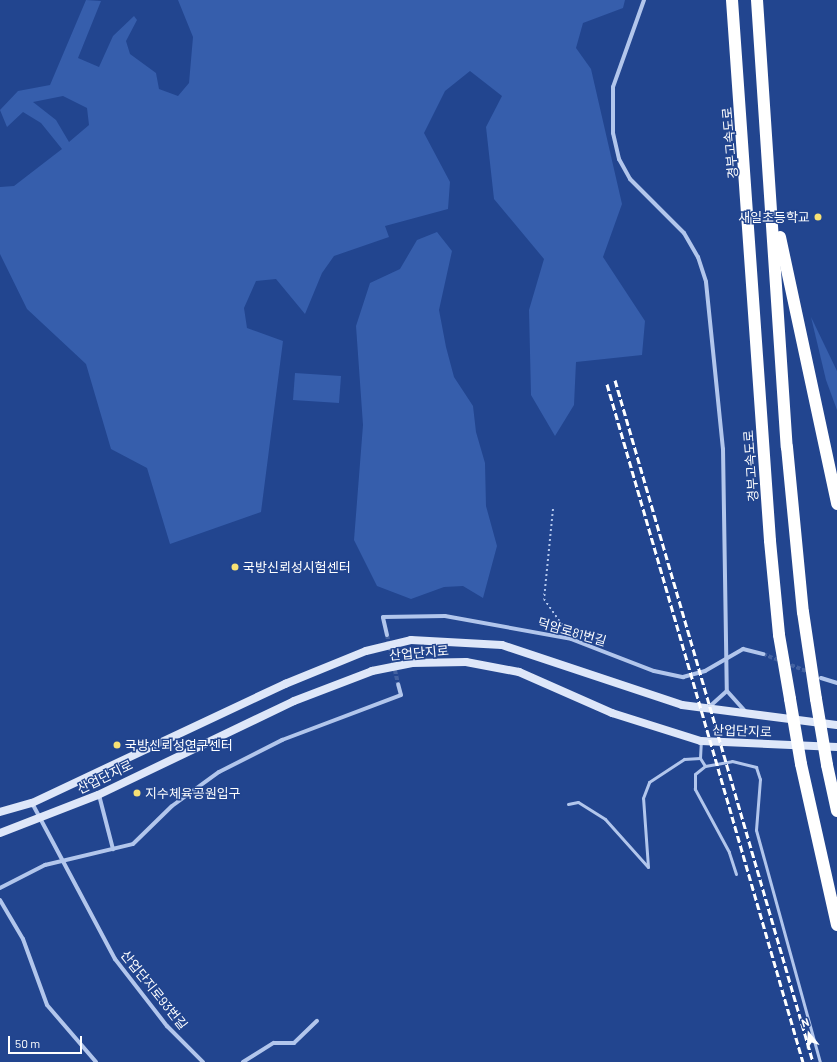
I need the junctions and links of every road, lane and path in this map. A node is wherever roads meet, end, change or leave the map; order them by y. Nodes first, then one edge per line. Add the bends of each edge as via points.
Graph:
1 (644, 0) edge
2 (732, 0) edge
3 (757, 0) edge
4 (772, 196) junction
5 (837, 504) edge
6 (553, 509) dead end
7 (387, 635) tunnel mouth
8 (571, 639) junction
9 (763, 654) tunnel mouth
10 (727, 655) junction
11 (821, 678) dead end
12 (398, 684) tunnel mouth
13 (837, 684) edge
14 (727, 691) junction
15 (706, 710) junction
16 (750, 716) junction
17 (837, 725) edge
18 (701, 741) junction
19 (837, 748) edge
20 (700, 758) junction
21 (705, 766) junction
22 (98, 794) junction
23 (32, 802) junction
24 (568, 804) dead end
25 (837, 811) edge
26 (0, 812) edge
27 (40, 820) junction
28 (0, 833) edge
29 (113, 849) junction
30 (64, 861) junction
31 (736, 874) dead end
32 (0, 888) edge
33 (0, 900) edge
34 (837, 925) edge
35 (316, 1021) dead end
36 (96, 1062) edge
37 (203, 1062) edge
38 (243, 1062) edge
39 (820, 1062) edge

1 - 10 street via 613,87 614,133 619,159 630,179 684,233 698,256 706,282 723,449
2 - 34 highway, 경부고속도로, bridge via 770,541 779,635 801,764
3 - 4 highway
4 - 5 highway
4 - 25 highway, bridge via 793,523 816,699
6 - 8 path via 544,599
7 - 8 street, 덕암로81번길 via 382,617 445,616
8 - 10 street, 덕암로81번길 via 654,671 683,677 705,671
9 - 10 street, 덕암로81번길 via 743,648
10 - 14 street
11 - 13 street
12 - 29 street via 400,695 282,740 219,772 172,806 133,844
14 - 15 street
14 - 16 street
15 - 16 main road, 산업단지로
15 - 23 main road, 산업단지로 via 642,693 502,645 411,640 366,651 285,684
16 - 17 main road, 산업단지로
18 - 19 main road, 산업단지로
18 - 20 lane
18 - 22 main road, 산업단지로 via 612,713 519,672 466,662 412,663 372,671 294,701
20 - 21 lane
20 - 24 lane via 684,759 649,782 643,798 648,867 604,819 578,802
21 - 31 lane via 695,774 695,789 729,852
21 - 39 lane via 732,761 756,767 760,779 756,830
22 - 27 main road, 산업단지로
22 - 29 street
23 - 26 main road, 산업단지로
23 - 27 street, 산업단지로93번길
27 - 28 main road, 산업단지로
27 - 30 street, 산업단지로93번길
29 - 30 street
30 - 32 street via 44,865
30 - 37 street, 산업단지로93번길 via 115,959 168,1026
33 - 36 street via 23,939 47,1005
35 - 38 street via 294,1043 274,1043

